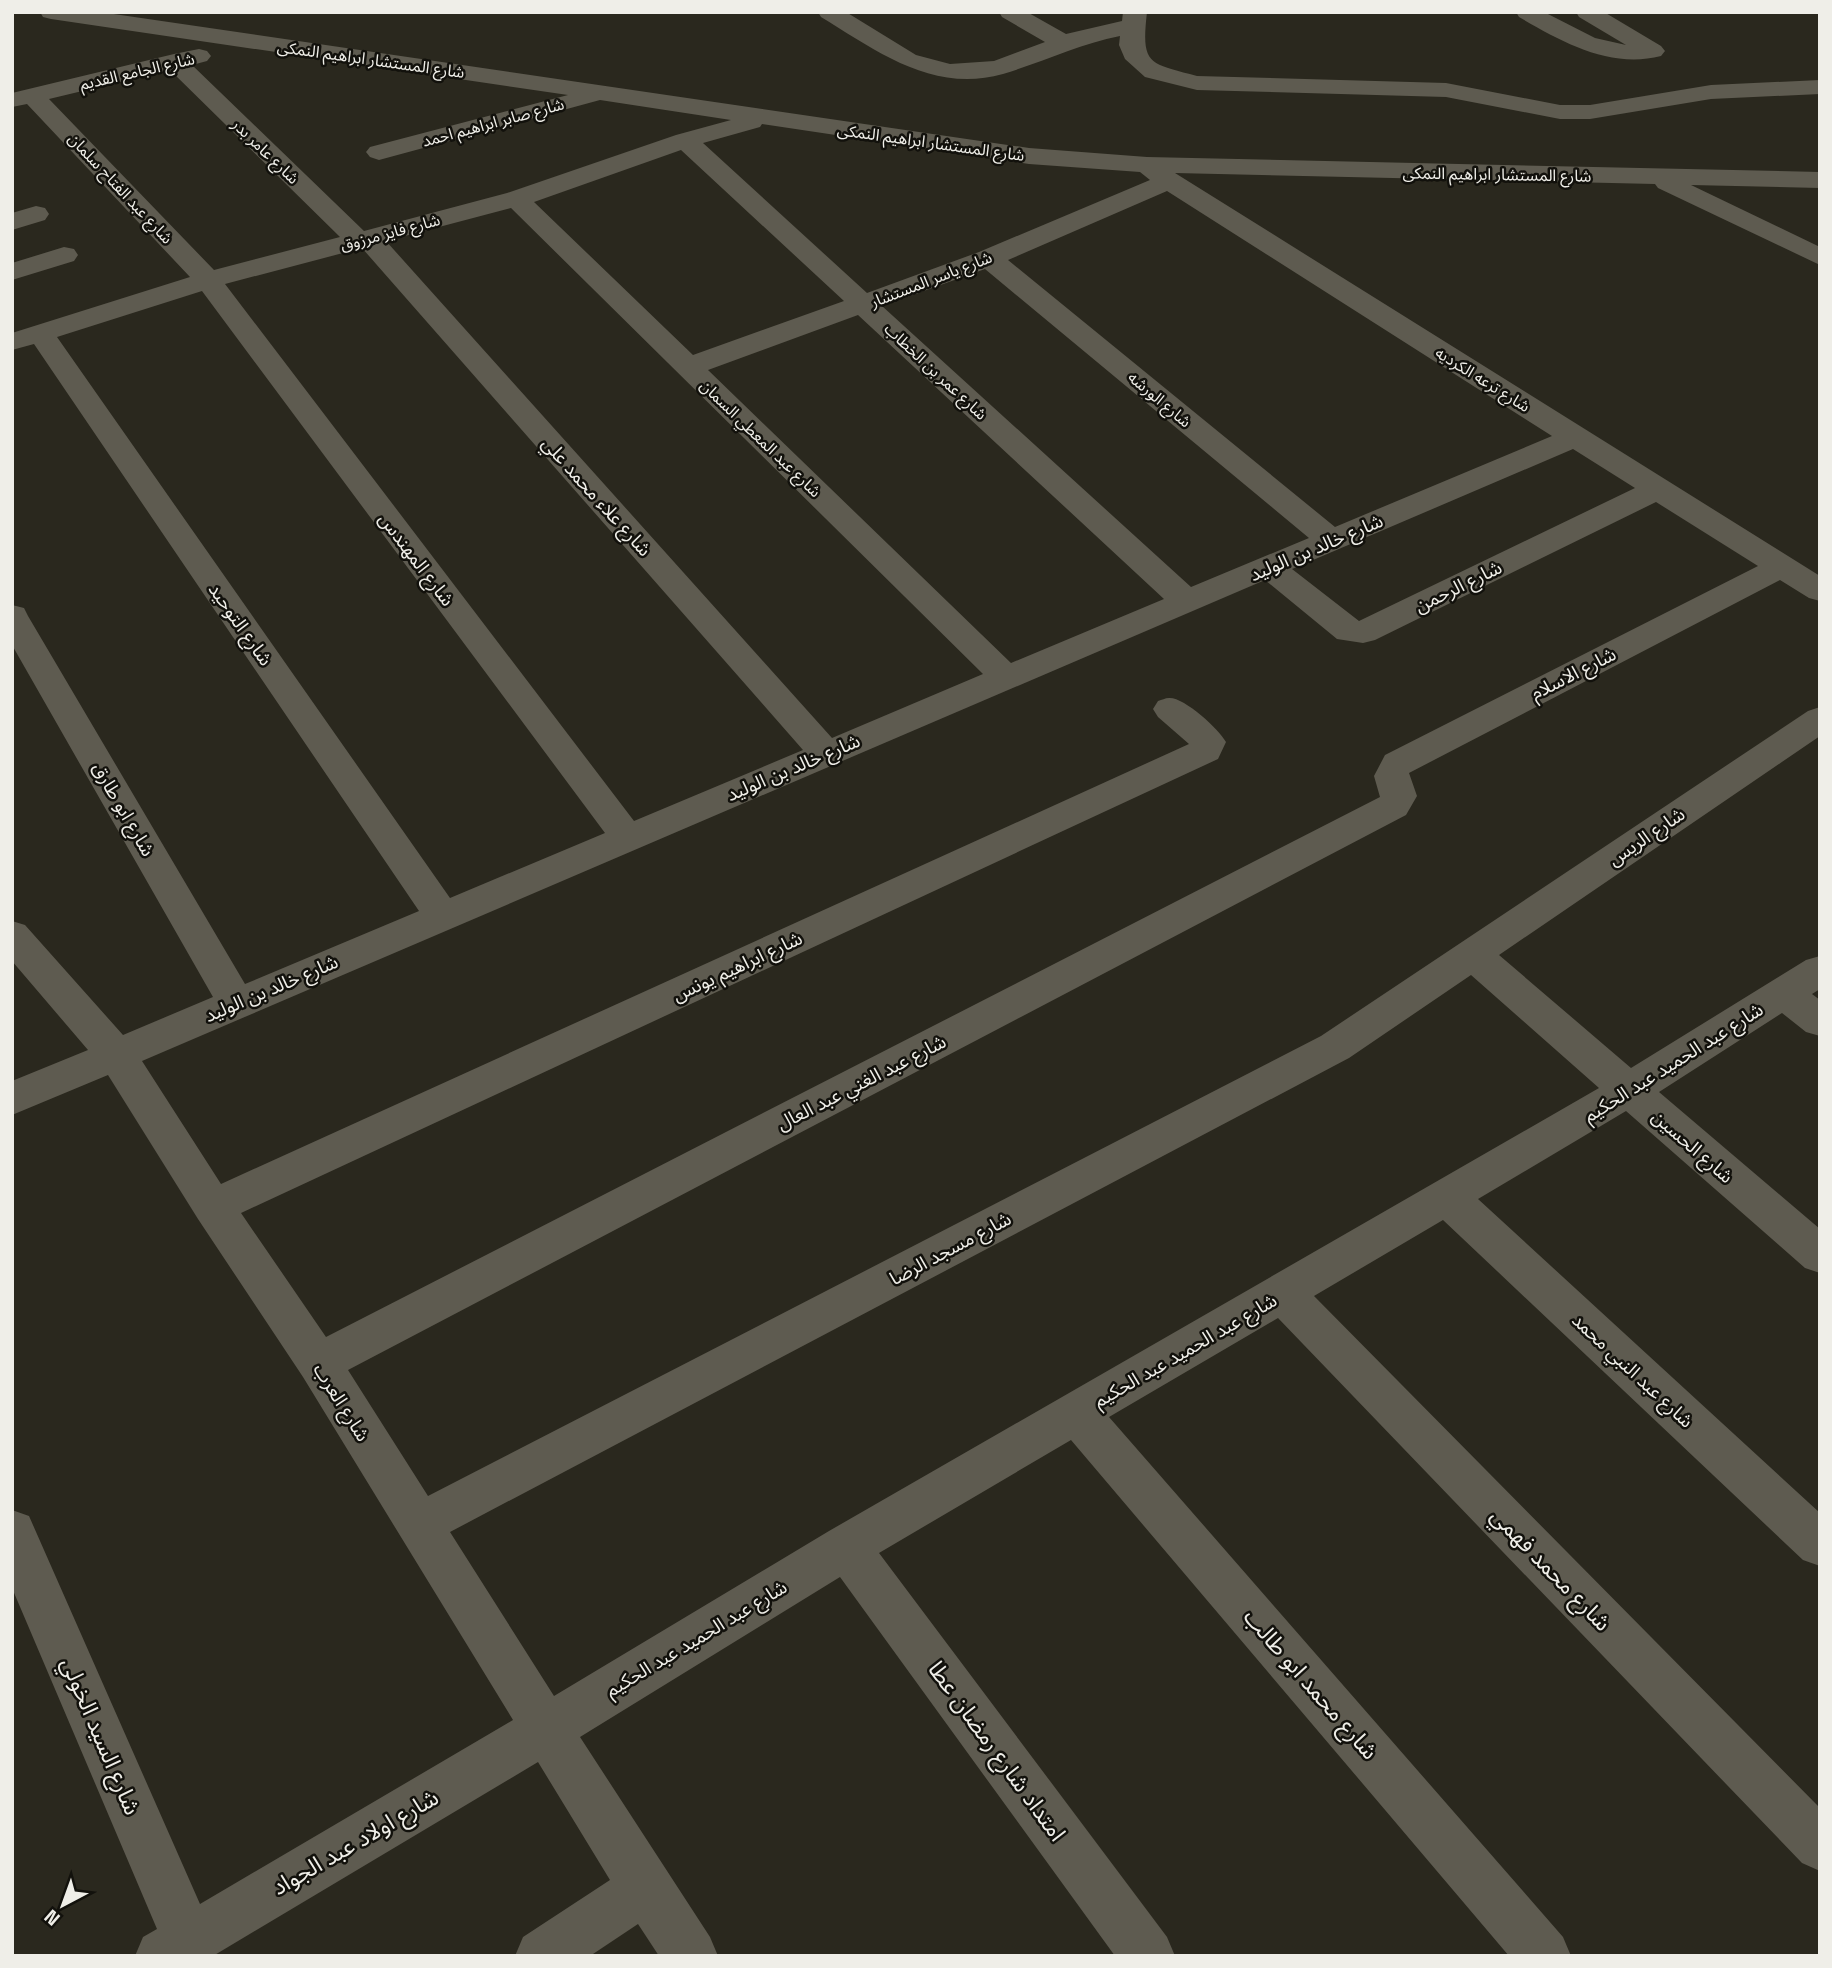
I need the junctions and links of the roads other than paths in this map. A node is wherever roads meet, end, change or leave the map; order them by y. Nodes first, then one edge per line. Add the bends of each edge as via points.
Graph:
1 (51, 12) edge
2 (829, 12) edge
3 (1010, 12) edge
4 (1527, 12) edge
5 (1587, 12) edge
6 (1135, 19) edge
7 (262, 43) junction
8 (1064, 43) junction
9 (174, 61) junction
10 (1669, 62) junction
11 (1820, 87) edge
12 (1710, 92) junction
13 (606, 93) junction
14 (19, 99) edge
15 (767, 118) junction
16 (685, 140) junction
17 (379, 152) dead end
18 (1158, 173) junction
19 (1654, 177) junction
20 (1820, 180) edge
21 (516, 198) junction
22 (363, 239) junction
23 (64, 256) dead end
24 (1820, 257) edge
25 (989, 258) junction
26 (12, 272) edge
27 (208, 281) junction
28 (863, 305) junction
29 (26, 338) edge
30 (688, 367) junction
31 (1575, 437) junction
32 (1658, 489) junction
33 (1331, 540) junction
34 (1269, 567) junction
35 (1781, 567) junction
36 (1820, 591) edge
37 (1187, 602) junction
38 (12, 616) edge
39 (1006, 677) junction
40 (1170, 709) dead end
41 (1820, 719) edge
42 (826, 753) junction
43 (1399, 796) joint
44 (627, 837) junction
45 (442, 915) junction
46 (12, 935) edge
47 (1471, 953) junction
48 (1820, 970) edge
49 (1783, 993) junction
50 (236, 1002) junction
51 (1820, 1021) edge
52 (118, 1057) junction
53 (1629, 1090) junction
54 (12, 1099) edge
55 (1447, 1197) junction
56 (213, 1207) junction
57 (1820, 1255) edge
58 (1282, 1293) junction
59 (319, 1363) junction
60 (1077, 1413) junction
61 (418, 1525) junction
62 (12, 1532) edge
63 (1820, 1544) edge
64 (846, 1547) junction
65 (548, 1728) junction
66 (1820, 1845) edge
67 (645, 1888) junction
68 (176, 1948) edge
69 (542, 1956) edge
70 (691, 1956) edge
71 (1148, 1956) edge
72 (1544, 1956) edge

1 - 7 street, شارع المستشار ابراهيم النمكى
2 - 8 street via 908,60 950,71 997,68
3 - 8 street
4 - 10 street via 1593,47
5 - 10 street
6 - 8 street
6 - 12 street via 1132,52 1144,66 1197,83 1446,90 1560,111 1590,112
7 - 9 street, شارع الجامع القديم
7 - 13 street, شارع المستشار ابراهيم النمكى
9 - 14 street, شارع الجامع القديم
9 - 22 street, شارع عامر بدر
10 - 12 street
11 - 12 street
13 - 15 street, شارع المستشار ابراهيم النمكى
13 - 17 street, شارع صابر ابراهيم احمد
14 - 27 street, شارع عبد الفتاح سلمان
15 - 16 street, شارع فايز مرزوق
15 - 18 street, شارع المستشار ابراهيم النمكى
16 - 21 street, شارع فايز مرزوق
16 - 28 street, شارع عمر بن الخطاب
18 - 19 street, شارع المستشار ابراهيم النمكى
18 - 25 street, شارع ياسر المستشار
18 - 31 street, شارع ترعه الكرديه
19 - 20 street, شارع المستشار ابراهيم النمكى
19 - 24 street
21 - 22 street, شارع فايز مرزوق
21 - 30 street, شارع عبد المعطي السمان
22 - 27 street, شارع فايز مرزوق
22 - 42 street, شارع علاء محمد علي
23 - 26 street
25 - 28 street, شارع ياسر المستشار
25 - 33 street, شارع الورشه
27 - 29 street, شارع فايز مرزوق
27 - 44 street, شارع المهندس
28 - 30 street, شارع ياسر المستشار
28 - 37 street, شارع عمر بن الخطاب
29 - 45 street, شارع التوحيد
30 - 39 street, شارع عبد المعطي السمان
31 - 32 street, شارع ترعه الكرديه
31 - 33 street, شارع خالد بن الوليد
32 - 34 street, شارع الرحمن via 1363,632 1349,631
32 - 35 street, شارع ترعه الكرديه
33 - 34 street, شارع خالد بن الوليد
34 - 37 street, شارع خالد بن الوليد
35 - 36 street, شارع ترعه الكرديه
35 - 43 street, شارع الاسلام via 1397,765 1390,777
37 - 39 street, شارع خالد بن الوليد
38 - 50 street, شارع ابو طارق
39 - 42 street, شارع خالد بن الوليد
40 - 56 street, شارع ابراهيم يونس via 1209,742 1206,750
41 - 47 street, شارع الريس
42 - 44 street, شارع خالد بن الوليد
43 - 59 street, شارع عبد الغني عبد العال via 1393,806
44 - 45 street, شارع خالد بن الوليد
45 - 50 street, شارع خالد بن الوليد
46 - 52 street, شارع العرب
47 - 53 street, شارع الحسين
47 - 61 street, شارع مسجد الرضا via 1335,1048
48 - 49 street, شارع عبد الحميد عبد الحكيم
49 - 51 street
49 - 53 street, شارع عبد الحميد عبد الحكيم
50 - 52 street, شارع خالد بن الوليد
52 - 54 street, شارع خالد بن الوليد
52 - 56 street, شارع العرب
53 - 55 street, شارع عبد الحميد عبد الحكيم
53 - 57 street, شارع الحسين
55 - 58 street, شارع عبد الحميد عبد الحكيم
55 - 63 street, شارع عبد النبي محمد
56 - 59 street, شارع العرب
58 - 60 street, شارع عبد الحميد عبد الحكيم
58 - 66 street, شارع محمد فهمي
59 - 61 street, شارع العرب
60 - 64 street, شارع عبد الحميد عبد الحكيم
60 - 72 street, شارع محمد ابو طالب
61 - 65 street, شارع العرب
62 - 68 street, شارع السيد الخولي
64 - 65 street, شارع عبد الحميد عبد الحكيم
64 - 71 street, امتداد شارع رمضان عطا
65 - 67 street, شارع العرب
65 - 68 street, شارع اولاد عبد الجواد
67 - 69 street
67 - 70 street, شارع العرب

